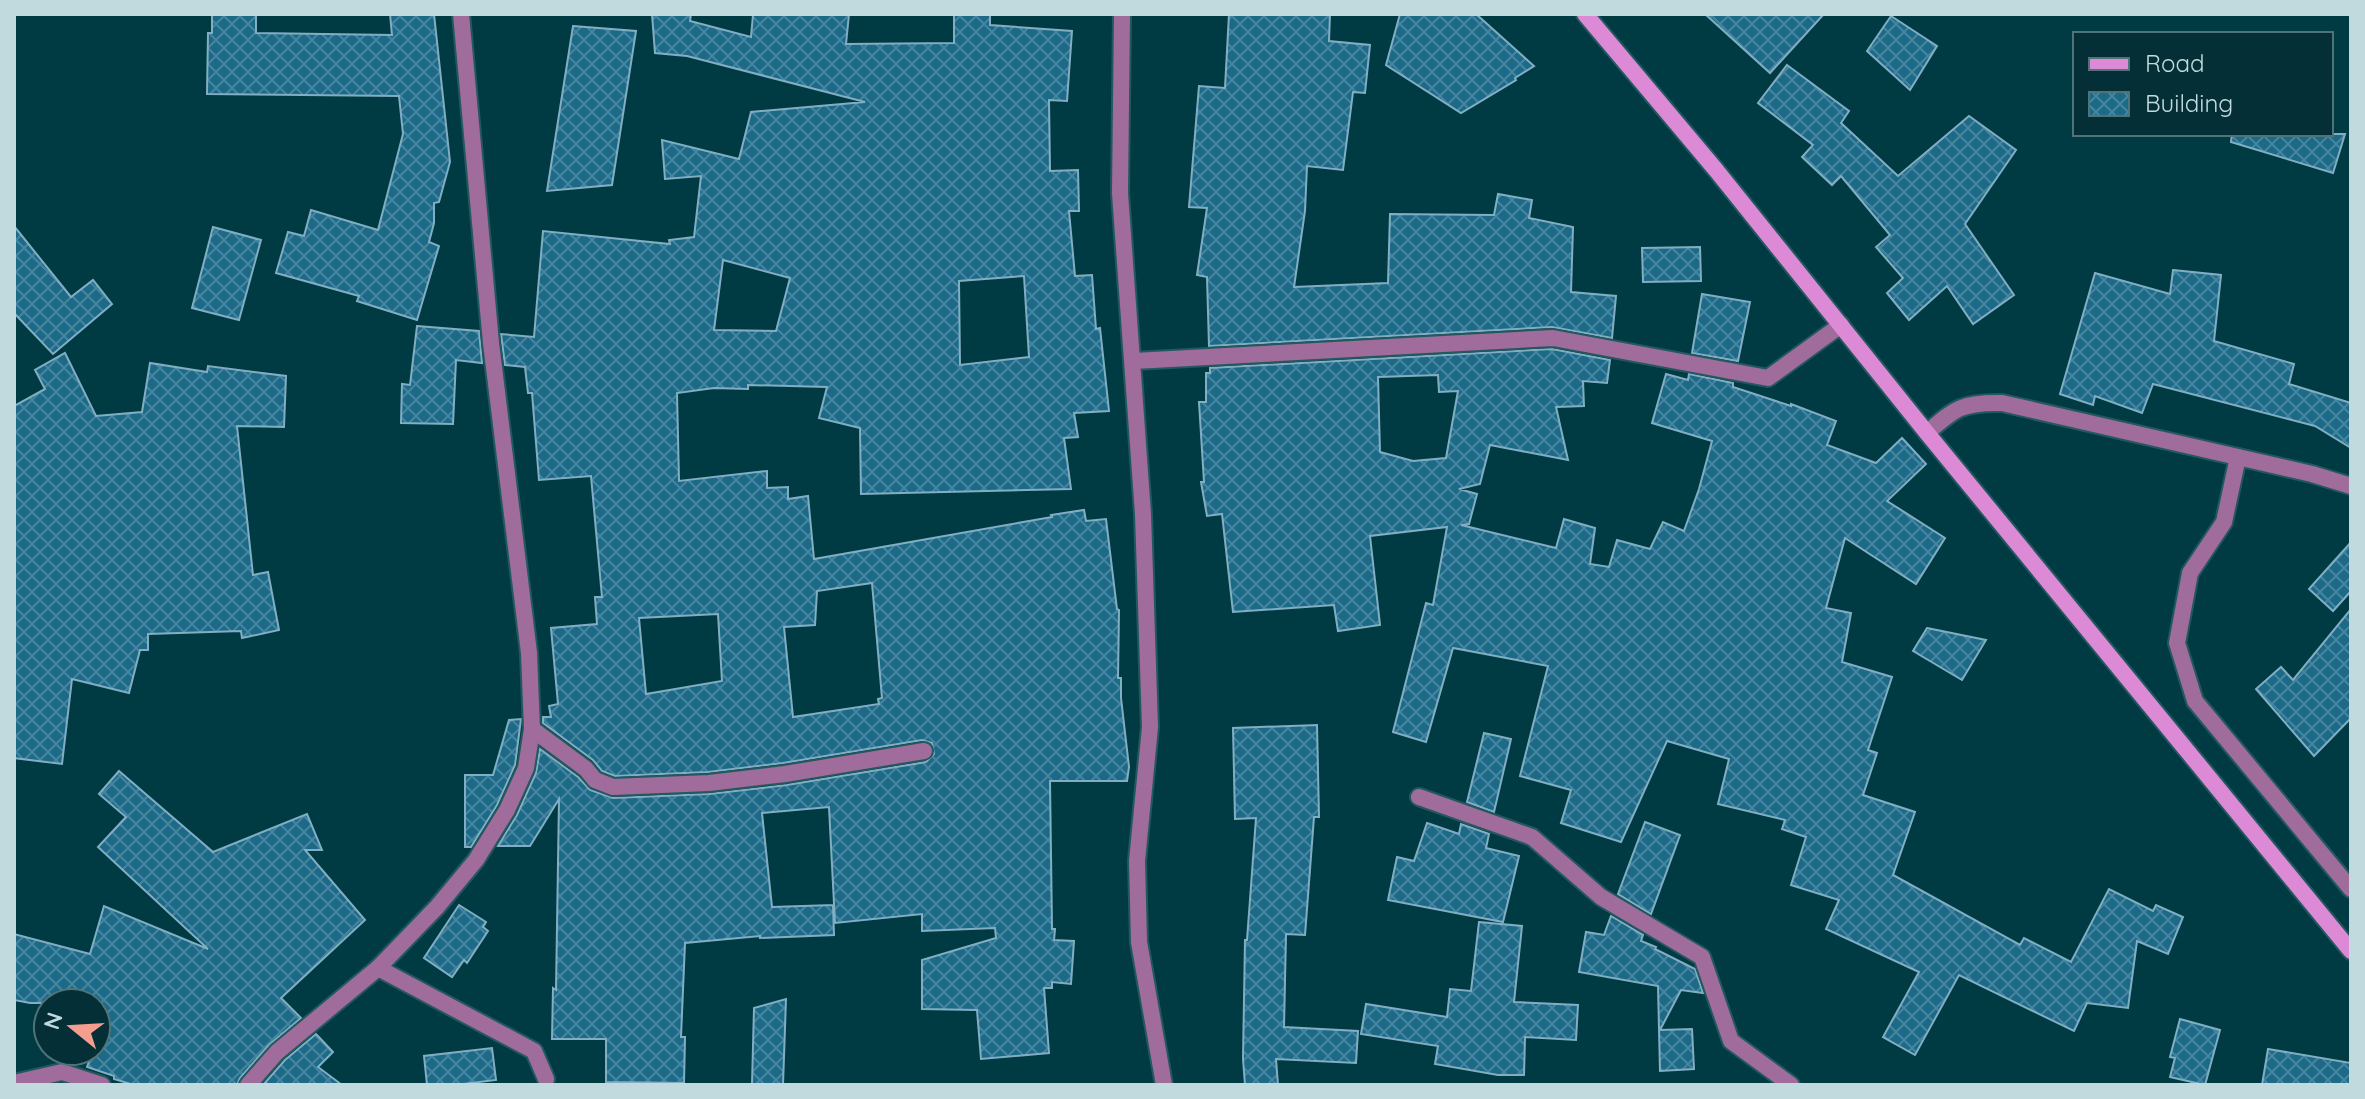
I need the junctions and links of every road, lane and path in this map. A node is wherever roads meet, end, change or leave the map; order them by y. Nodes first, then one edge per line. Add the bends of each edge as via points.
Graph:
1 (461, 14) edge
2 (1122, 14) edge
3 (1585, 14) edge
4 (1841, 325) junction
5 (1134, 361) junction
6 (1927, 433) junction
7 (2238, 457) junction
8 (2351, 486) edge
9 (532, 729) junction
10 (924, 751) dead end
11 (1419, 797) dead end
12 (2351, 889) edge
13 (2351, 951) edge
14 (378, 968) junction
15 (546, 1079) dead end
16 (14, 1083) edge
17 (102, 1085) edge
18 (248, 1085) edge
19 (1163, 1085) edge
20 (1791, 1085) edge

1 - 9 street via 491,343 529,653
2 - 5 street via 1120,193
3 - 4 main road
4 - 5 street via 1768,378 1553,338
4 - 6 main road
5 - 19 street via 1150,727 1137,861 1139,942
6 - 7 street via 1953,410 1977,402 2002,403
6 - 13 main road
7 - 8 street
7 - 12 street via 2224,522 2190,573 2177,643 2195,701
9 - 10 street via 595,780 613,787 709,783
9 - 14 street via 526,768 476,860
11 - 20 street via 1532,837 1601,897 1702,957 1731,1041
14 - 15 street via 534,1051
14 - 18 street via 277,1052
16 - 17 street via 62,1072

